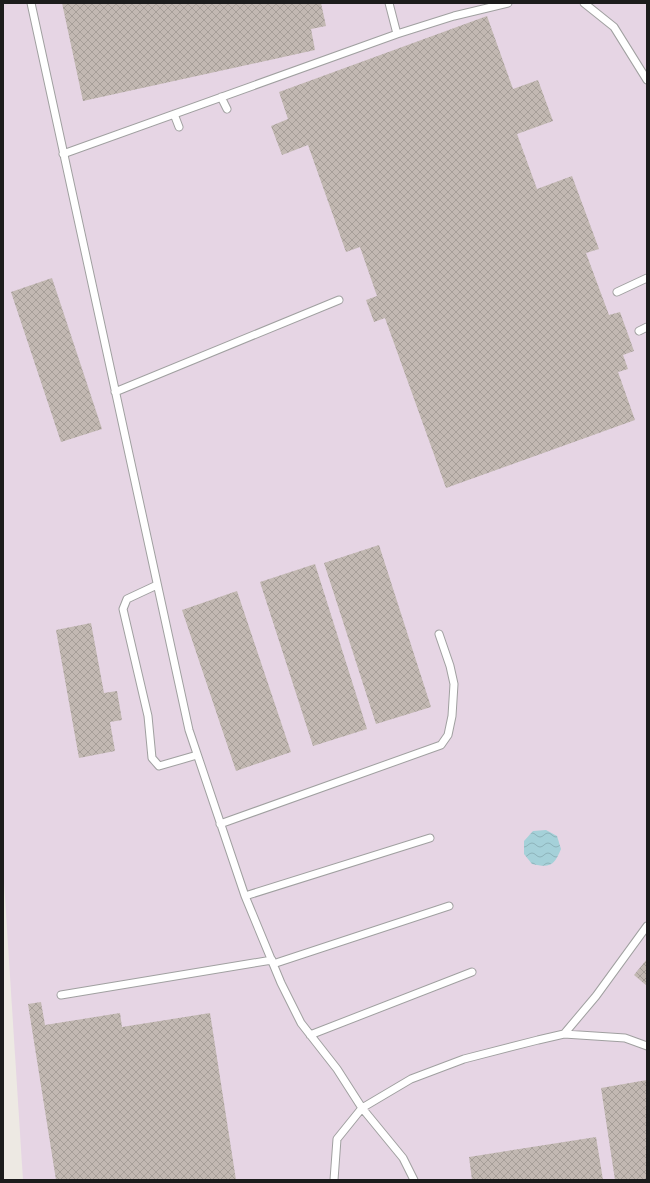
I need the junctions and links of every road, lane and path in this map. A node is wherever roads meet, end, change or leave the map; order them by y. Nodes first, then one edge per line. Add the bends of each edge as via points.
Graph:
1 (31, 3) edge
2 (389, 3) edge
3 (508, 3) edge
4 (584, 3) edge
5 (397, 34) junction
6 (647, 80) edge
7 (221, 97) junction
8 (227, 109) dead end
9 (174, 114) junction
10 (179, 127) dead end
11 (63, 154) junction
12 (647, 278) edge
13 (617, 292) dead end
14 (340, 300) dead end
15 (647, 328) edge
16 (639, 331) dead end
17 (115, 392) junction
18 (157, 585) junction
19 (439, 634) dead end
20 (197, 754) junction
21 (220, 824) junction
22 (430, 838) dead end
23 (245, 896) junction
24 (450, 906) dead end
25 (647, 926) edge
26 (273, 962) junction
27 (472, 972) dead end
28 (61, 995) dead end
29 (564, 1034) junction
30 (310, 1035) junction
31 (647, 1046) edge
32 (362, 1108) junction
33 (334, 1180) edge
34 (414, 1180) edge

1 - 11 lane
2 - 5 lane
3 - 5 lane via 454,16
4 - 6 lane via 614,27
5 - 7 lane
7 - 8 lane
7 - 9 lane
9 - 10 lane
9 - 11 lane
11 - 17 lane
12 - 13 lane
14 - 17 lane
15 - 16 lane
17 - 18 lane
18 - 20 lane via 189,730
18 - 20 lane via 127,599 123,609 148,716 152,758 159,766
19 - 21 lane via 454,684 448,735 440,745
20 - 21 lane
21 - 23 lane
22 - 23 lane
23 - 26 lane
24 - 26 lane
25 - 29 lane via 596,996
26 - 28 lane
26 - 30 lane via 301,1023
27 - 30 lane
29 - 31 lane via 624,1038
29 - 32 lane via 464,1060 417,1076
30 - 32 lane via 337,1069
32 - 33 lane via 337,1139
32 - 34 lane via 403,1158

